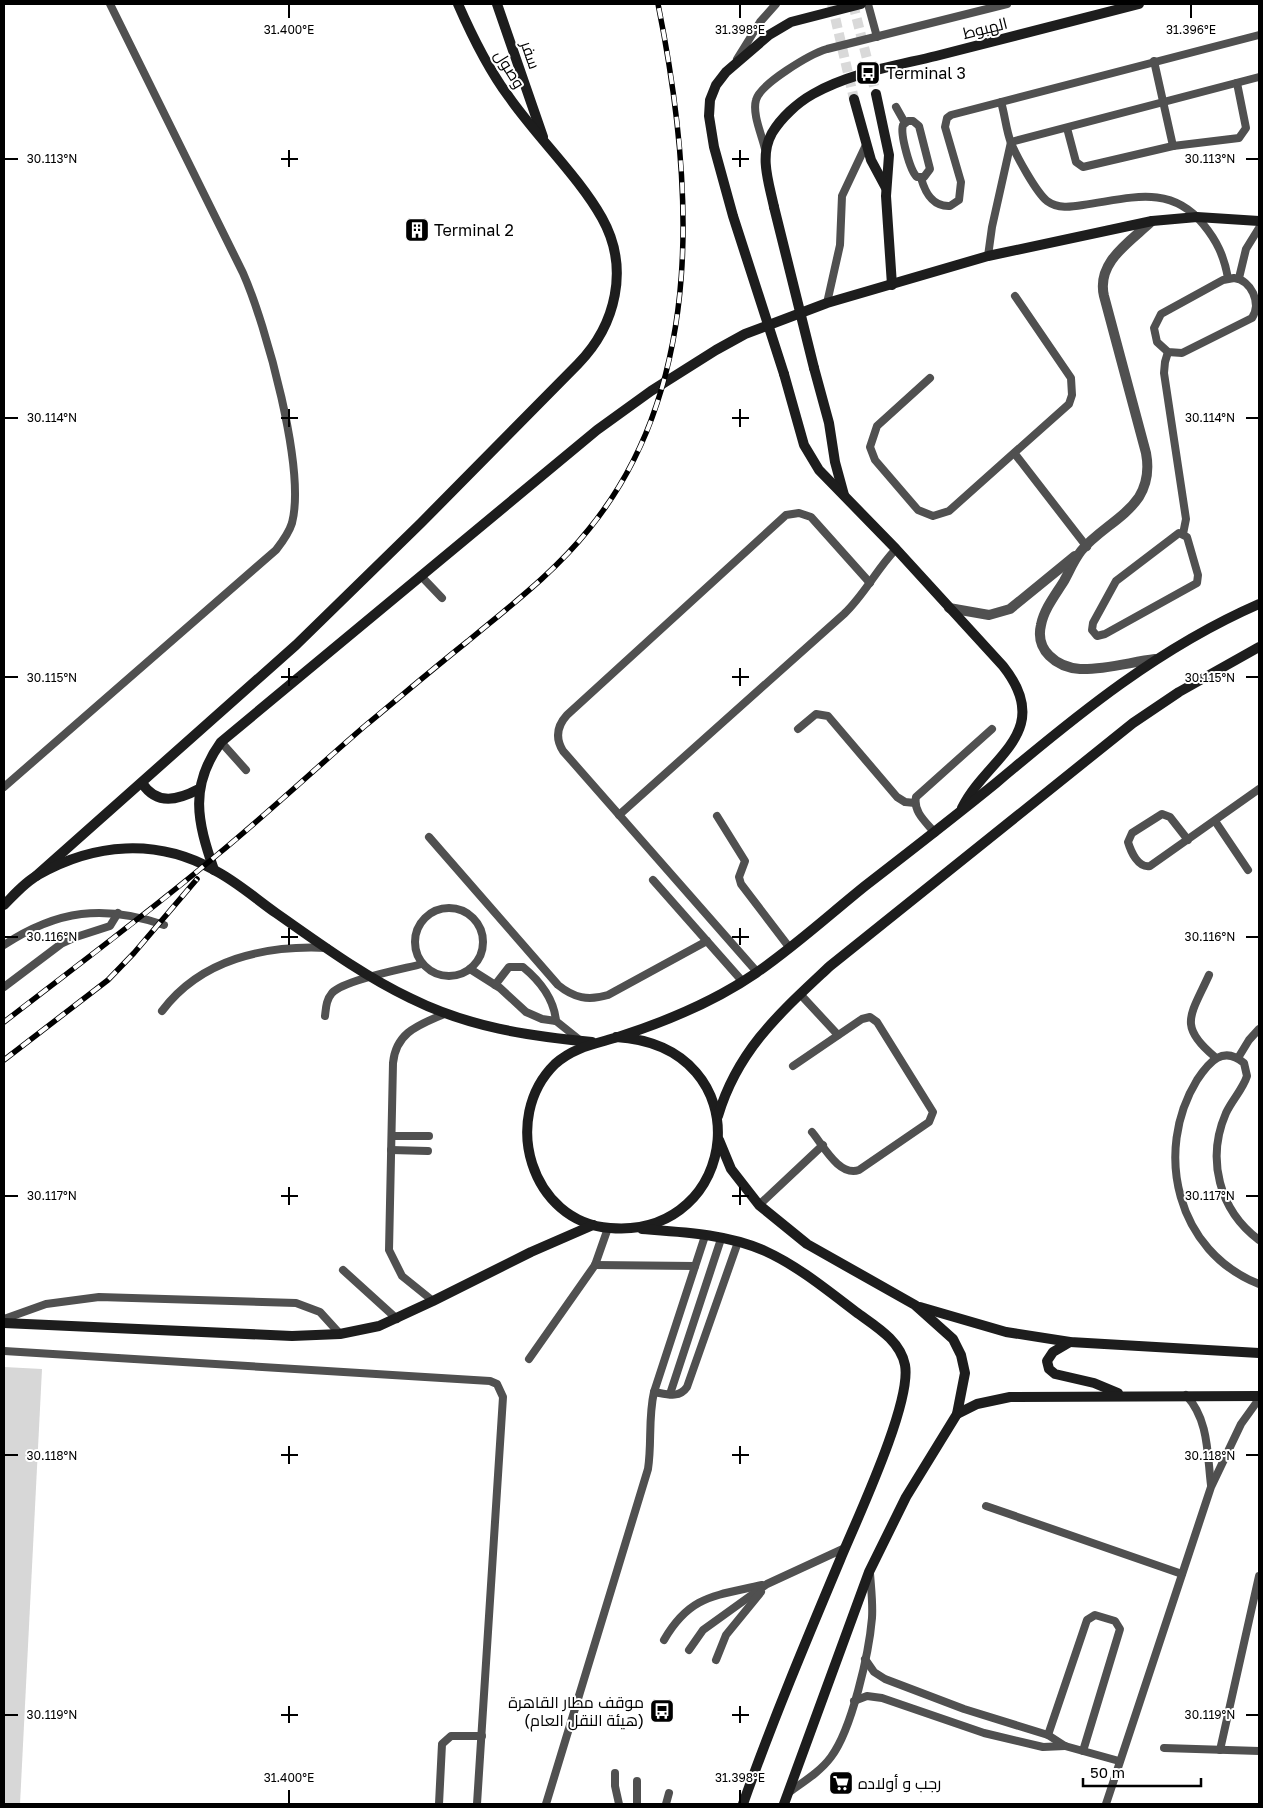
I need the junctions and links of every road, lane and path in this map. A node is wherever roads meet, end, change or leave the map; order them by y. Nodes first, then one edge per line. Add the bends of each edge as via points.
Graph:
1 (110, 4) edge
2 (458, 4) edge
3 (497, 4) edge
4 (776, 4) edge
5 (861, 4) edge
6 (868, 4) edge
7 (1008, 4) edge
8 (1139, 4) edge
9 (1259, 35) edge
10 (877, 37) junction
11 (736, 61) junction
12 (1154, 61) junction
13 (1259, 77) edge
14 (1237, 83) junction
15 (876, 94) tunnel mouth
16 (854, 99) tunnel mouth
17 (1001, 102) junction
18 (1163, 102) junction
19 (896, 107) dead end
20 (905, 122) junction
21 (1067, 128) junction
22 (1011, 142) junction
23 (546, 145) junction
24 (866, 145) junction
25 (1173, 146) junction
26 (766, 151) junction
27 (921, 178) junction
28 (886, 188) junction
29 (1197, 217) junction
30 (1152, 220) junction
31 (1259, 221) edge
32 (1259, 228) edge
33 (988, 256) junction
34 (1228, 278) junction
35 (1239, 278) junction
36 (892, 285) junction
37 (1015, 296) dead end
38 (827, 303) junction
39 (1258, 312) edge
40 (1168, 352) junction
41 (930, 378) dead end
42 (1015, 454) junction
43 (844, 496) junction
44 (1183, 534) junction
45 (896, 549) junction
46 (1084, 549) junction
47 (420, 576) junction
48 (870, 583) junction
49 (442, 598) dead end
50 (1259, 604) edge
51 (949, 608) junction
52 (1259, 647) edge
53 (1155, 659) junction
54 (798, 729) dead end
55 (992, 729) dead end
56 (221, 742) junction
57 (246, 770) dead end
58 (142, 782) junction
59 (4, 787) edge
60 (199, 789) junction
61 (1259, 790) edge
62 (915, 803) junction
63 (960, 812) junction
64 (618, 816) junction
65 (717, 816) dead end
66 (1215, 821) junction
67 (935, 833) junction
68 (429, 837) dead end
69 (1188, 840) junction
70 (214, 870) junction
71 (1248, 870) dead end
72 (36, 876) junction
73 (653, 880) dead end
74 (4, 905) edge
75 (118, 913) junction
76 (164, 925) dead end
77 (707, 942) junction
78 (4, 945) edge
79 (326, 948) junction
80 (789, 948) junction
81 (422, 964) junction
82 (470, 969) junction
83 (757, 972) junction
84 (1209, 975) dead end
85 (371, 977) junction
86 (742, 982) junction
87 (495, 985) junction
88 (4, 987) edge
89 (800, 994) junction
90 (162, 1011) dead end
91 (444, 1014) junction
92 (325, 1016) dead end
93 (556, 1021) junction
94 (1259, 1029) edge
95 (838, 1035) junction
96 (616, 1038) junction
97 (581, 1041) junction
98 (593, 1042) junction
99 (1215, 1057) junction
100 (1238, 1058) junction
101 (794, 1066) dead end
102 (717, 1117) junction
103 (812, 1132) dead end
104 (392, 1136) junction
105 (429, 1136) dead end
106 (719, 1140) junction
107 (823, 1145) junction
108 (392, 1150) junction
109 (428, 1150) dead end
110 (759, 1205) junction
111 (594, 1225) junction
112 (608, 1228) junction
113 (634, 1228) junction
114 (705, 1236) junction
115 (721, 1239) junction
116 (1259, 1240) edge
117 (738, 1242) junction
118 (595, 1265) junction
119 (695, 1266) junction
120 (343, 1270) dead end
121 (1259, 1284) edge
122 (433, 1302) junction
123 (915, 1305) junction
124 (4, 1319) edge
125 (397, 1319) junction
126 (4, 1323) edge
127 (340, 1334) junction
128 (1070, 1342) junction
129 (4, 1351) edge
130 (1259, 1353) edge
131 (529, 1359) dead end
132 (654, 1392) junction
133 (670, 1394) junction
134 (1122, 1395) junction
135 (1186, 1395) junction
136 (1259, 1396) edge
137 (1259, 1400) edge
138 (957, 1414) junction
139 (1211, 1487) junction
140 (986, 1506) dead end
141 (845, 1548) junction
142 (870, 1572) junction
143 (1182, 1574) junction
144 (1259, 1576) edge
145 (767, 1584) junction
146 (664, 1640) dead end
147 (689, 1650) dead end
148 (865, 1659) junction
149 (716, 1660) dead end
150 (854, 1701) junction
151 (1048, 1735) junction
152 (482, 1736) junction
153 (1065, 1746) junction
154 (1164, 1748) dead end
155 (1220, 1750) junction
156 (1083, 1751) junction
157 (1259, 1751) edge
158 (1120, 1761) junction
159 (615, 1773) dead end
160 (638, 1782) dead end
161 (669, 1793) dead end
162 (788, 1793) junction
163 (439, 1804) edge
164 (477, 1804) edge
165 (546, 1804) edge
166 (619, 1804) edge
167 (637, 1804) edge
168 (666, 1804) edge
169 (743, 1804) edge
170 (784, 1804) edge
171 (1106, 1804) edge

1 - 59 lane via 251,290 268,346 290,446 295,495 293,513 286,537 276,550
2 - 23 main road, وصول via 508,97
3 - 23 main road, سفر
4 - 11 lane via 760,22
5 - 11 main road, bridge via 791,22
6 - 10 lane
7 - 10 lane
8 - 26 main road, الهبوط via 868,73 827,87 796,105 772,133
9 - 12 lane
10 - 26 lane via 813,55 759,94 756,110
11 - 43 main road, bridge via 716,85 710,100 711,130 733,216 798,428 810,458
12 - 17 lane
12 - 18 lane
13 - 14 lane
14 - 18 lane
14 - 25 lane via 1246,128 1242,136
15 - 28 main road via 888,149
16 - 24 main road
17 - 22 lane
17 - 27 lane via 951,115 945,122 960,182 959,200 950,206 939,205 927,194
18 - 21 lane
18 - 25 lane
19 - 20 lane
20 - 27 lane via 902,132 912,171
20 - 27 lane via 912,121 919,126 930,169
21 - 22 lane
21 - 25 lane via 1076,162 1083,167
22 - 29 lane via 1039,192 1056,206 1065,208 1156,196 1185,206
22 - 33 lane
23 - 58 main road, وصول via 602,218 614,248 616,295 599,340 499,445 296,645
24 - 28 main road
24 - 38 lane via 842,196 840,245
26 - 43 main road, bridge via 766,170 774,207 827,414
28 - 36 main road
29 - 30 main road
29 - 31 main road
29 - 34 lane via 1220,248
30 - 33 main road
30 - 46 street via 1108,264 1102,279 1146,453 1145,485 1132,506
32 - 35 lane via 1246,248
33 - 36 main road
34 - 35 lane
34 - 40 lane via 1160,314 1154,328 1155,335 1157,342
35 - 39 lane via 1255,298
36 - 38 main road
37 - 42 lane via 1067,370 1073,386 1069,404
38 - 47 main road via 745,334 651,391 597,430
39 - 40 lane via 1248,321 1188,351
40 - 44 lane via 1164,372 1186,518
41 - 42 lane via 877,426 870,447 875,460 918,510 934,516 949,511
42 - 46 lane
43 - 45 main road
44 - 44 lane via 1176,534 1116,581 1093,622 1094,634 1105,634 1197,583 1198,575 1187,537
45 - 48 lane via 879,566
45 - 51 main road
46 - 51 street via 1010,609 989,615
46 - 53 street via 1041,623 1040,642 1047,655 1054,662 1080,669
47 - 49 lane
47 - 56 main road
48 - 64 lane via 844,614
48 - 64 lane via 812,517 799,513 786,515 575,708 559,726 560,745
50 - 53 main road via 1224,619
51 - 63 main road via 1014,679 1022,708 1013,744 973,790
52 - 89 main road via 1178,692 1132,723 830,966
53 - 63 main road via 1049,738
54 - 62 lane via 816,714 828,716 897,797
55 - 62 lane via 920,792
56 - 57 lane
56 - 60 main road via 210,757
58 - 60 main road via 152,794 166,800 182,798
58 - 72 main road, وصول
60 - 70 main road via 198,807
61 - 66 lane
62 - 67 lane via 918,814
63 - 67 main road
64 - 83 lane
65 - 80 lane via 743,856 745,866 739,877 741,884
66 - 69 lane
66 - 71 lane
67 - 80 main road
68 - 77 lane via 558,985 577,997 608,995
69 - 69 lane via 1146,867 1139,863 1128,842 1132,833 1162,814 1170,817
70 - 72 main road via 171,852 119,847 85,855
70 - 79 main road
72 - 74 main road, وصول
73 - 77 lane
75 - 76 lane
75 - 78 lane via 70,915 46,922
75 - 88 lane via 110,926 61,944
77 - 86 lane
79 - 85 main road
79 - 90 lane via 284,948 241,956 184,986
80 - 83 main road
81 - 82 lane via 445,976
81 - 82 lane via 415,950 418,926 435,910 451,907 474,918 482,932 484,940 480,956
81 - 85 lane
82 - 87 lane
83 - 86 main road
84 - 99 lane via 1193,1008 1190,1026 1197,1041
85 - 91 main road
85 - 92 lane via 333,992 328,999
86 - 96 main road via 700,1005
87 - 93 lane via 526,1012
87 - 93 lane via 509,967 523,967 547,992
89 - 95 lane
89 - 102 main road via 746,1054 724,1094
91 - 97 main road via 516,1034
91 - 104 lane via 414,1027 403,1036 396,1049
93 - 97 lane
94 - 100 lane
95 - 101 lane
95 - 107 lane via 862,1019 870,1018 877,1022 931,1107 932,1116 855,1172 842,1170
96 - 98 main road
96 - 102 main road via 639,1039 662,1046 682,1058 698,1074 710,1094
97 - 98 main road
98 - 111 main road via 555,1064 541,1081 526,1122 530,1159 542,1186 573,1216
99 - 100 lane via 1232,1055
99 - 121 lane via 1201,1074 1182,1109 1175,1142 1176,1176 1185,1208 1209,1247 1227,1265
100 - 116 lane via 1247,1069 1247,1076 1222,1122 1217,1147 1218,1173 1232,1213
102 - 106 main road
103 - 107 lane
104 - 105 lane
104 - 108 lane
106 - 110 main road via 731,1170
106 - 113 main road via 713,1166 695,1196 660,1222
107 - 110 lane
108 - 109 lane
108 - 122 lane via 389,1250 402,1276
110 - 123 main road via 807,1244
111 - 112 main road
111 - 122 main road via 531,1252
112 - 113 main road
112 - 118 lane
113 - 114 main road
114 - 115 main road
114 - 119 lane
115 - 117 main road
115 - 133 lane
117 - 133 lane via 687,1386 680,1394
117 - 141 main road via 763,1251 807,1276 883,1332 903,1358 906,1380 900,1408
118 - 119 lane
118 - 131 lane
119 - 132 lane
120 - 125 lane
122 - 125 main road
123 - 128 main road via 1006,1332
123 - 138 main road via 953,1339 961,1355 965,1372
124 - 127 lane via 46,1304 99,1296 296,1303 320,1312
125 - 127 main road
126 - 127 main road via 292,1336
128 - 130 main road
128 - 134 main road via 1050,1354 1047,1361 1049,1369 1055,1374 1094,1383
129 - 152 lane via 490,1381 497,1384 503,1397
132 - 133 lane
132 - 165 lane via 648,1469
134 - 135 main road
134 - 138 main road via 1010,1397 976,1404
135 - 136 main road
135 - 139 lane via 1198,1409 1203,1422
137 - 139 lane via 1240,1424
138 - 142 main road via 906,1497
139 - 143 lane
140 - 143 lane
141 - 145 lane
141 - 169 main road via 765,1741
142 - 148 lane via 872,1617
142 - 162 main road
143 - 158 lane
144 - 155 lane
145 - 146 lane via 702,1599 675,1621
145 - 147 lane via 703,1630
145 - 149 lane via 726,1636
148 - 150 lane
148 - 151 lane via 874,1672 885,1679 964,1709
150 - 153 lane via 867,1696 882,1698 984,1733 1044,1747
150 - 162 lane via 840,1743 832,1756
151 - 153 lane
151 - 156 lane via 1087,1620 1095,1615 1115,1621 1120,1629
152 - 163 lane via 451,1736 442,1744
152 - 164 lane
153 - 156 lane
154 - 155 lane
155 - 157 lane
156 - 158 lane
158 - 171 lane
159 - 166 lane
160 - 167 lane
161 - 168 lane
162 - 170 main road

